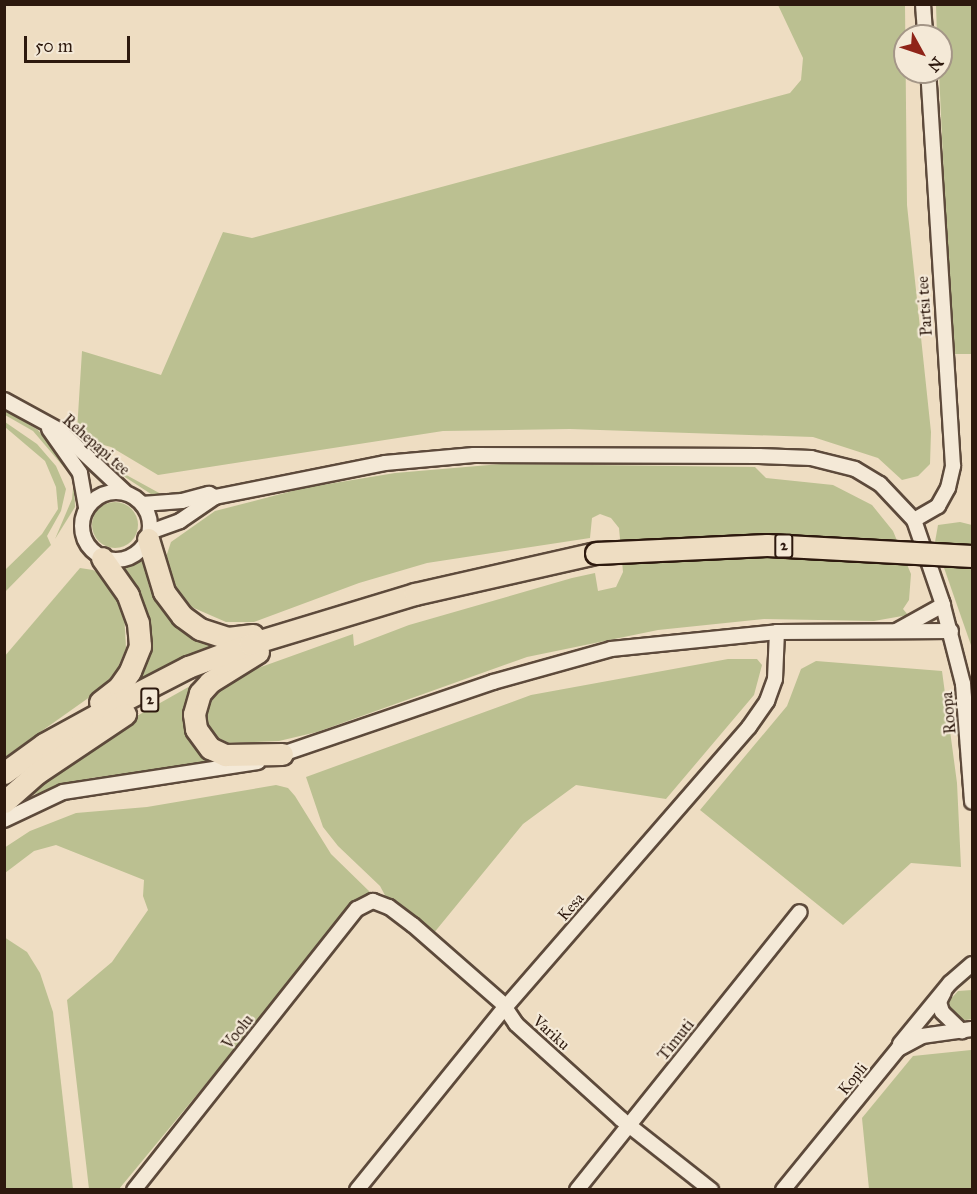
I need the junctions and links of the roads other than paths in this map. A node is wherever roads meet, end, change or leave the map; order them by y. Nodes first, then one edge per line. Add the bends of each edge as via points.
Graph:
1 (923, 4) edge
2 (924, 24) edge
3 (929, 84) edge
4 (4, 400) edge
5 (44, 423) junction
6 (126, 493) junction
7 (215, 497) junction
8 (142, 504) junction
9 (86, 508) junction
10 (914, 520) junction
11 (149, 535) junction
12 (972, 556) edge
13 (102, 558) junction
14 (943, 605) junction
15 (313, 626) junction
16 (896, 631) junction
17 (951, 631) junction
18 (777, 632) junction
19 (44, 744) junction
20 (282, 754) junction
21 (4, 773) edge
22 (4, 802) edge
23 (972, 802) edge
24 (4, 819) edge
25 (373, 901) joint
26 (800, 912) dead end
27 (972, 964) edge
28 (950, 983) junction
29 (503, 1010) junction
30 (967, 1030) edge
31 (898, 1049) junction
32 (628, 1125) junction
33 (134, 1190) edge
34 (357, 1190) edge
35 (577, 1190) edge
36 (711, 1190) edge
37 (783, 1190) edge

1 - 2 street
3 - 10 street, Partsi tee via 953,466 948,488 938,506
4 - 5 street, Rehepapi tee
5 - 6 street, Rehepapi tee via 58,430
5 - 9 street, Rehepapi tee via 80,473
6 - 8 street
6 - 9 street via 103,494
7 - 8 street via 208,494 182,501
7 - 10 street via 385,463 474,455 759,456 811,458 855,469 880,484
7 - 11 street via 180,521
8 - 11 street via 150,522
9 - 13 street via 82,534 93,552
10 - 14 street, Roopa
11 - 13 street via 134,556 113,561
11 - 15 highway via 164,592 182,616 200,629 228,639
12 - 15 highway, 2, bridge via 767,545 596,553 415,594
13 - 19 highway via 128,595 138,623 140,646 119,687
14 - 16 street
14 - 17 street, Roopa
15 - 19 highway, 2 via 188,667
15 - 20 highway via 239,661 210,682 196,702 196,729 210,748 237,757
15 - 22 highway, 2 via 190,677 152,698 37,773
16 - 17 street
16 - 18 street
17 - 23 street, Roopa via 963,684
18 - 20 street via 611,649 493,682
18 - 29 street, Kesa via 775,679 767,701 749,727
19 - 21 highway, 2
20 - 24 street via 221,769 63,792
25 - 29 street, Variku via 413,925 502,1003
25 - 33 street, Voolu via 357,909
26 - 32 street, Timuti
27 - 28 street
28 - 30 street via 939,1002 942,1012
28 - 31 street
29 - 32 street, Variku
29 - 34 street, Kesa
30 - 31 street, Kopli via 922,1036
31 - 37 street, Kopli
32 - 35 street, Timuti
32 - 36 street, Variku

